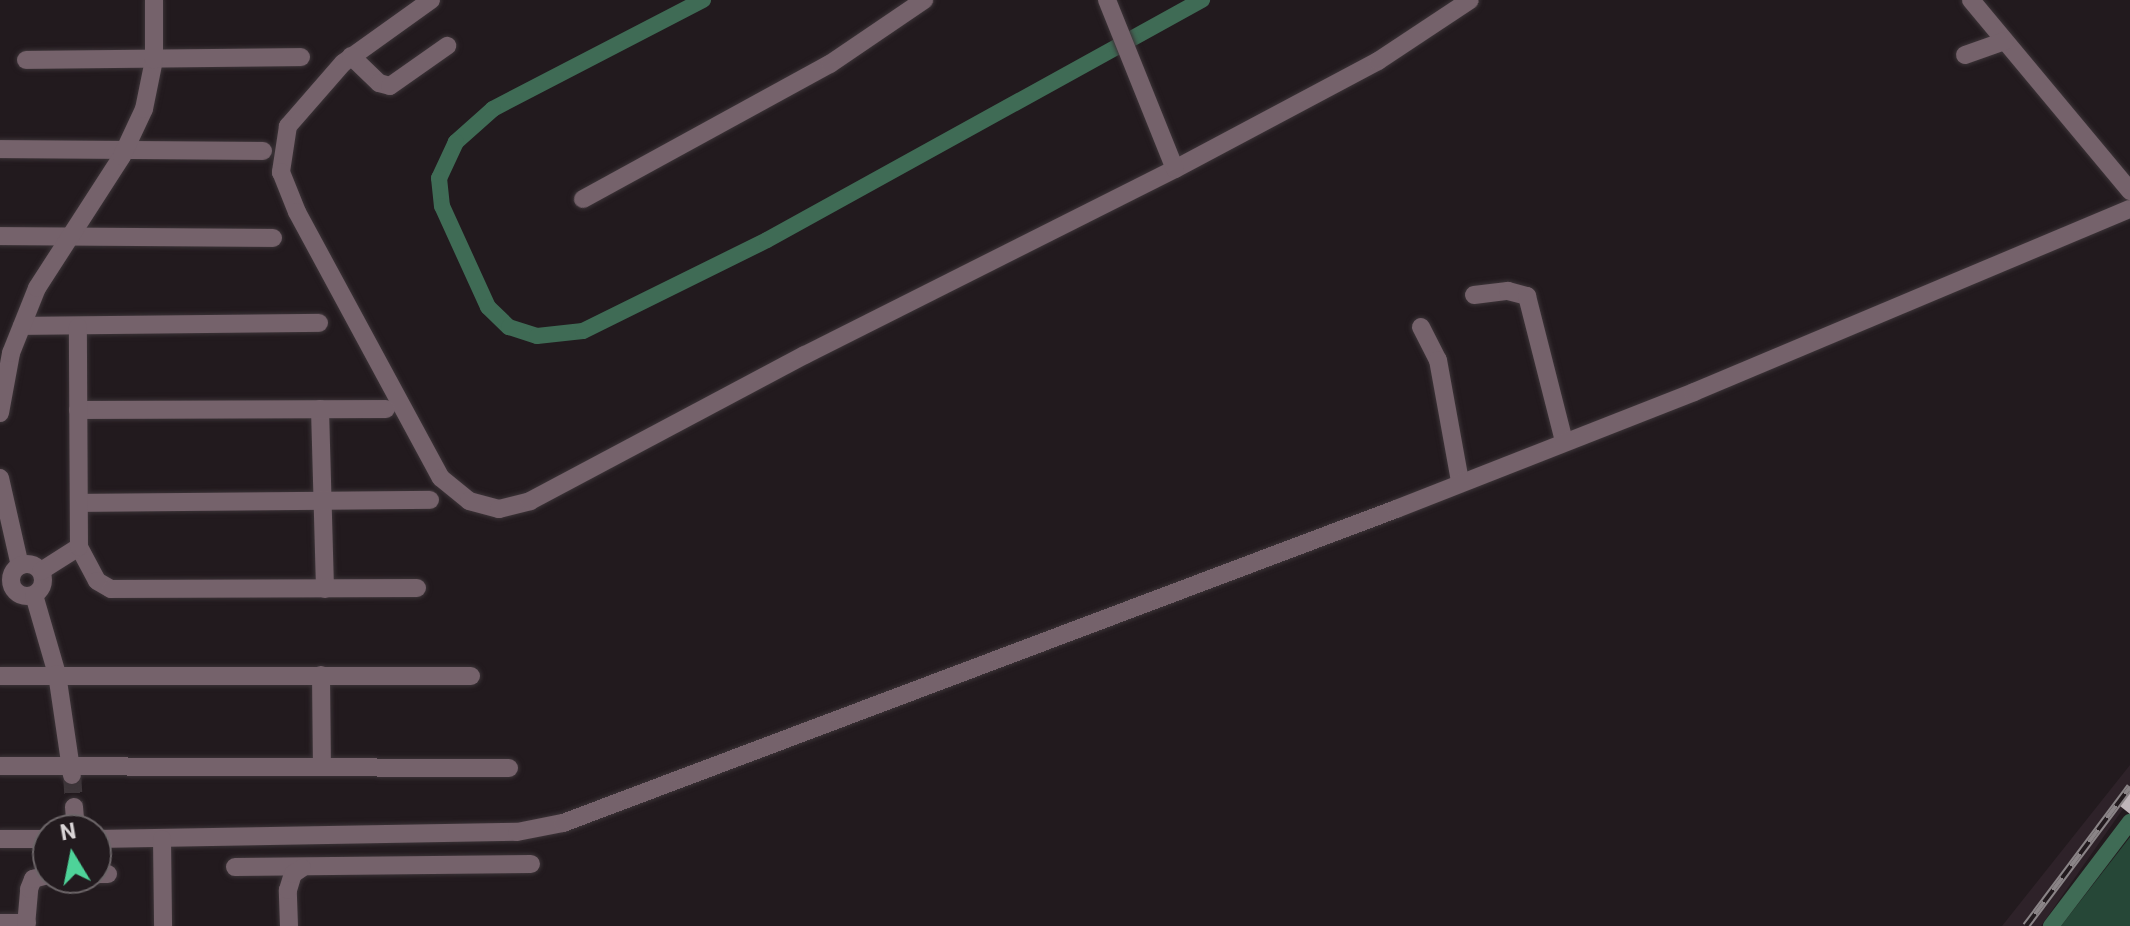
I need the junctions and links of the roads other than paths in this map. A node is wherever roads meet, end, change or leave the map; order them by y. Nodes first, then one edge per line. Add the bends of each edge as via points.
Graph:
1 (154, 0) edge
2 (924, 0) edge
3 (1107, 0) edge
4 (1971, 0) edge
5 (426, 1) edge
6 (1458, 3) edge
7 (2005, 41) junction
8 (447, 46) dead end
9 (1965, 55) dead end
10 (351, 56) junction
11 (301, 57) dead end
12 (26, 60) dead end
13 (154, 60) junction
14 (124, 148) junction
15 (0, 149) edge
16 (263, 151) dead end
17 (1175, 169) junction
18 (2130, 191) edge
19 (583, 199) dead end
20 (2130, 209) edge
21 (0, 236) edge
22 (67, 237) junction
23 (273, 238) dead end
24 (1474, 295) dead end
25 (319, 323) dead end
26 (22, 326) junction
27 (78, 327) junction
28 (1421, 327) dead end
29 (320, 409) junction
30 (386, 409) dead end
31 (78, 410) junction
32 (0, 413) edge
33 (1564, 441) junction
34 (0, 478) edge
35 (1460, 481) junction
36 (430, 500) dead end
37 (322, 501) junction
38 (79, 503) junction
39 (79, 547) junction
40 (20, 566) junction
41 (41, 571) junction
42 (6, 584) edge
43 (417, 588) dead end
44 (325, 589) junction
45 (34, 595) junction
46 (57, 674) junction
47 (321, 675) junction
48 (0, 676) edge
49 (471, 676) dead end
50 (0, 766) edge
51 (322, 767) junction
52 (509, 768) dead end
53 (72, 770) junction
54 (74, 807) tunnel mouth
55 (75, 814) edge
56 (0, 839) edge
57 (32, 839) edge
58 (112, 839) edge
59 (162, 839) junction
60 (531, 864) dead end
61 (235, 867) dead end
62 (302, 868) junction
63 (32, 886) edge
64 (0, 923) edge
65 (26, 925) edge
66 (163, 926) edge
67 (289, 926) edge

1 - 13 street
2 - 19 street via 830,64
3 - 17 street
4 - 7 street
5 - 10 street
6 - 17 street via 1378,61
7 - 9 street
7 - 18 street
8 - 10 street via 390,86 379,83
10 - 17 street via 288,126 281,172 297,212 441,478 469,501 499,509 530,501 847,333
11 - 13 street
12 - 13 street
13 - 14 street via 144,109
14 - 15 street
14 - 16 street
14 - 22 street
20 - 33 street
21 - 22 street
22 - 23 street
22 - 26 street
24 - 33 street via 1508,291 1527,296
25 - 27 street
26 - 27 street
26 - 32 street via 11,353
27 - 31 street
28 - 35 street via 1438,360
29 - 30 street
29 - 31 street
29 - 37 street
31 - 38 street
33 - 35 street
34 - 40 street
35 - 59 street via 563,823 517,832
36 - 37 street
37 - 38 street
37 - 44 street
38 - 39 street
39 - 41 street
39 - 44 street via 97,581 111,589
40 - 41 street
40 - 42 street
41 - 45 street via 44,582
42 - 45 street via 19,595
43 - 44 street
45 - 46 street
46 - 47 street
46 - 48 street
46 - 53 street
47 - 49 street
47 - 51 street
50 - 53 street
51 - 52 street
51 - 53 street
54 - 55 street
56 - 57 street
58 - 59 street
59 - 66 street
60 - 62 street
61 - 62 street
62 - 67 street via 293,874 288,890
63 - 65 street
64 - 65 street

